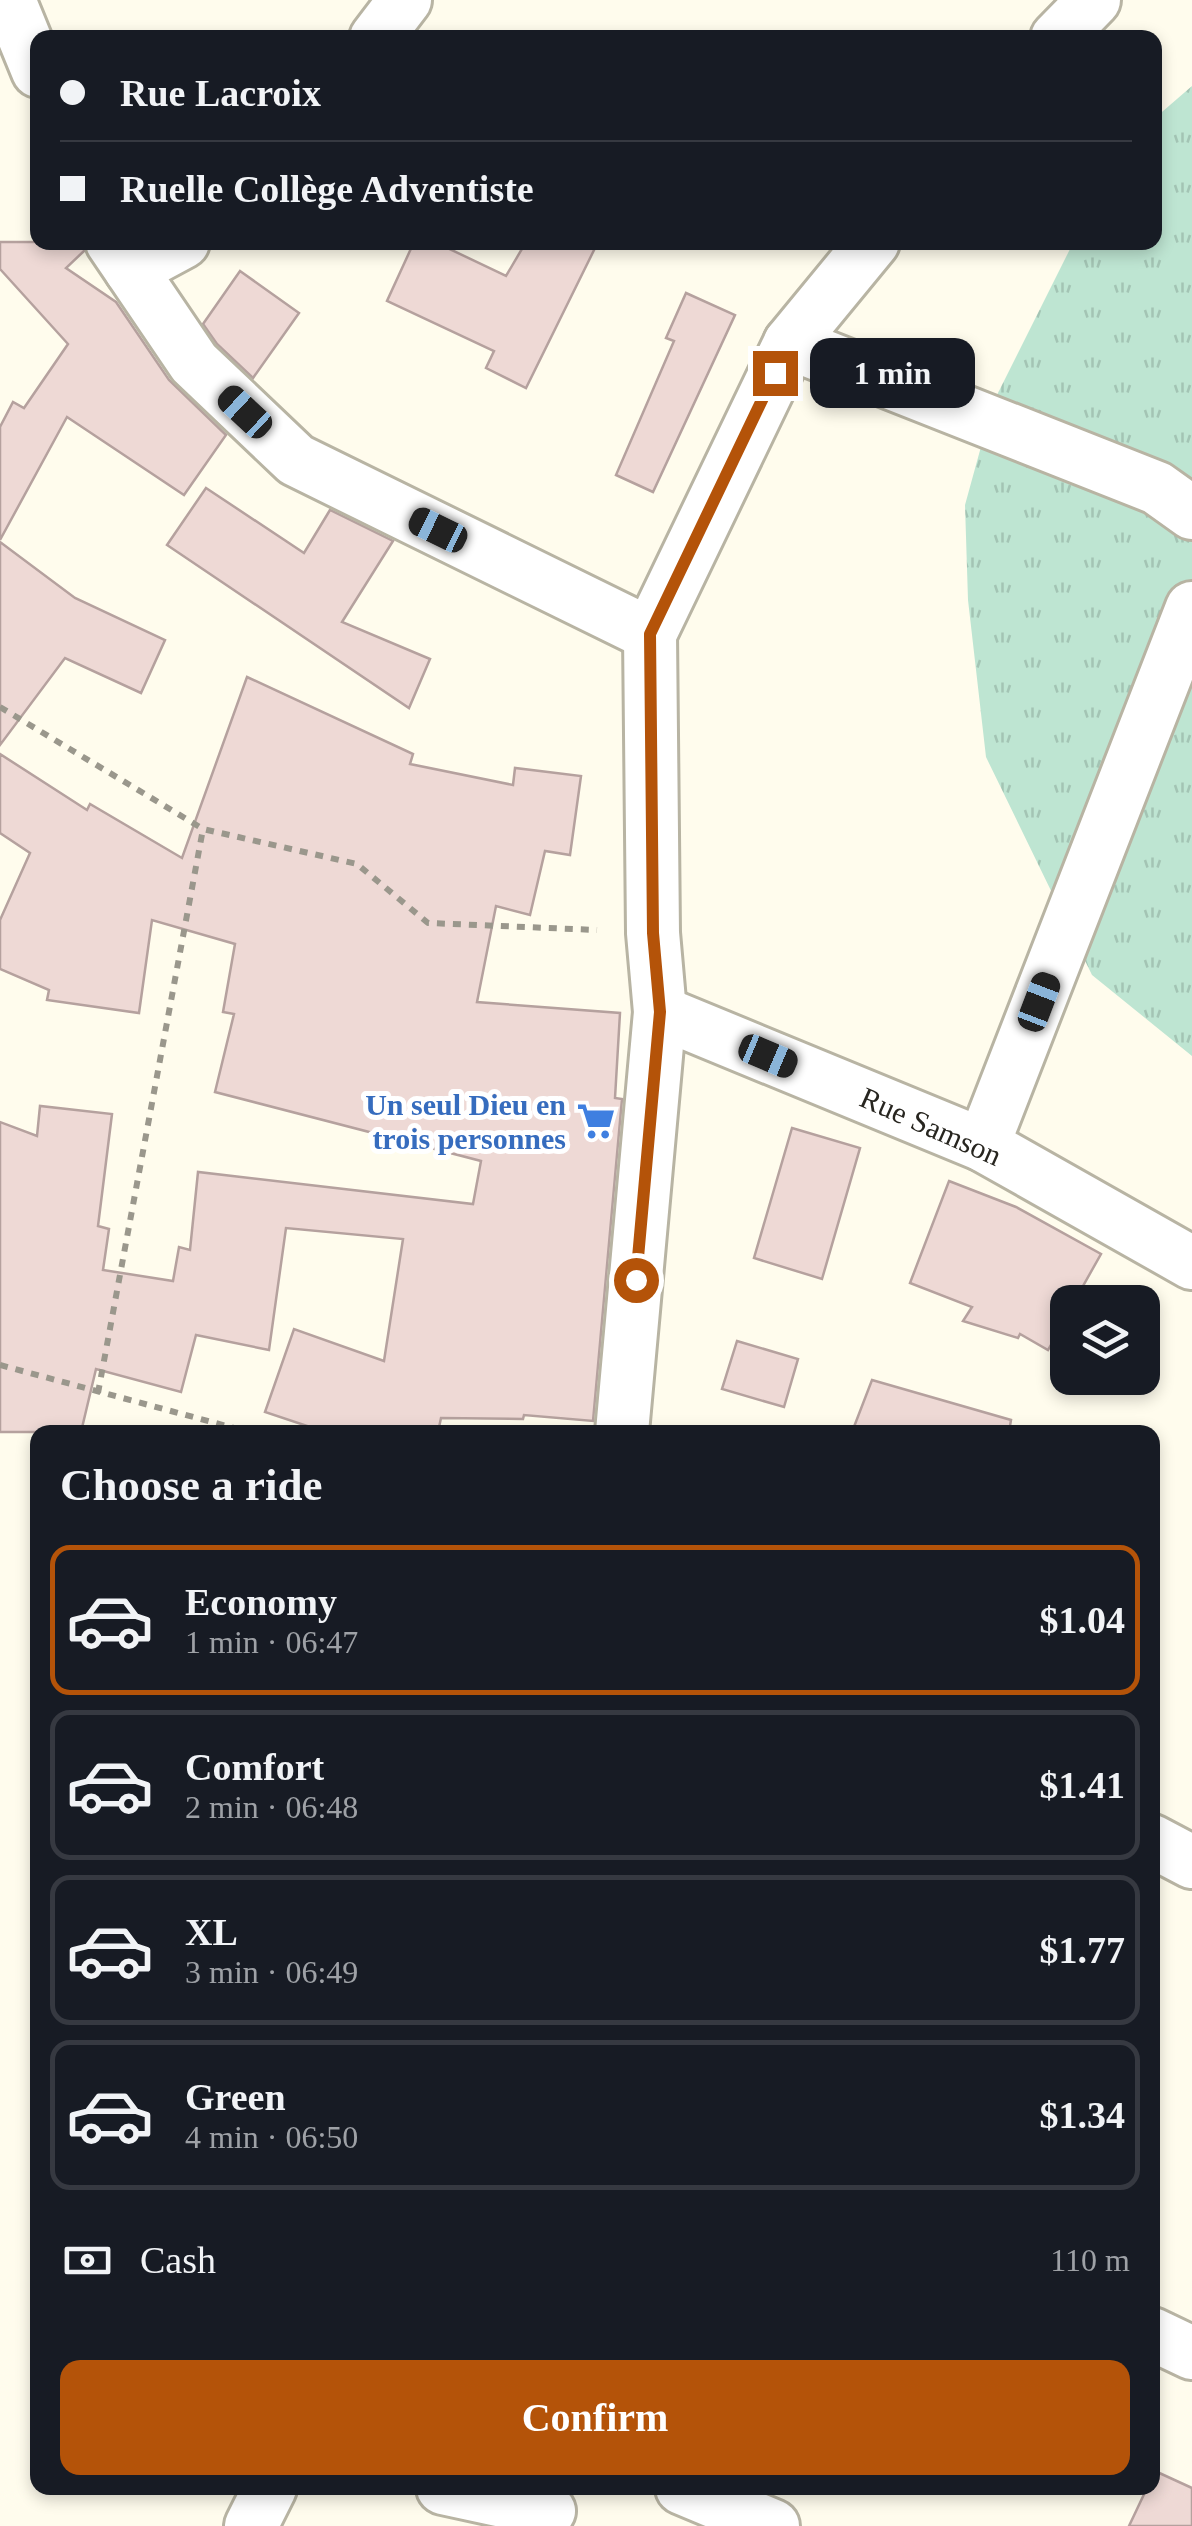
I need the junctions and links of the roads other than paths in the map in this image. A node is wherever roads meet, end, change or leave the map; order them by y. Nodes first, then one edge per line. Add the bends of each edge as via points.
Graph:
1 (9, 0) edge
2 (404, 0) edge
3 (1094, 0) edge
4 (382, 30) edge
5 (1064, 30) edge
6 (30, 51) edge
7 (148, 250) edge
8 (866, 250) edge
9 (122, 256) edge
10 (790, 343) junction
11 (1192, 513) edge
12 (1192, 608) edge
13 (650, 634) junction
14 (660, 1012) junction
15 (983, 1145) junction
16 (1192, 1263) edge
17 (623, 1425) edge
18 (1160, 1845) edge
19 (1192, 1862) edge
20 (1160, 2338) edge
21 (1192, 2353) edge
22 (266, 2495) edge
23 (480, 2495) edge
24 (699, 2495) edge
25 (549, 2508) edge
26 (251, 2526) edge
27 (774, 2526) edge

1 - 6 street
2 - 4 street
3 - 5 street
7 - 9 street
8 - 10 street
9 - 13 street via 194,363 296,460
10 - 11 street via 1157,488
10 - 13 street
12 - 15 street
13 - 14 street
14 - 15 street, Rue Samson
14 - 17 street
15 - 16 street, Rue Samson
18 - 19 street
20 - 21 street
22 - 26 street
23 - 25 street
24 - 27 street

